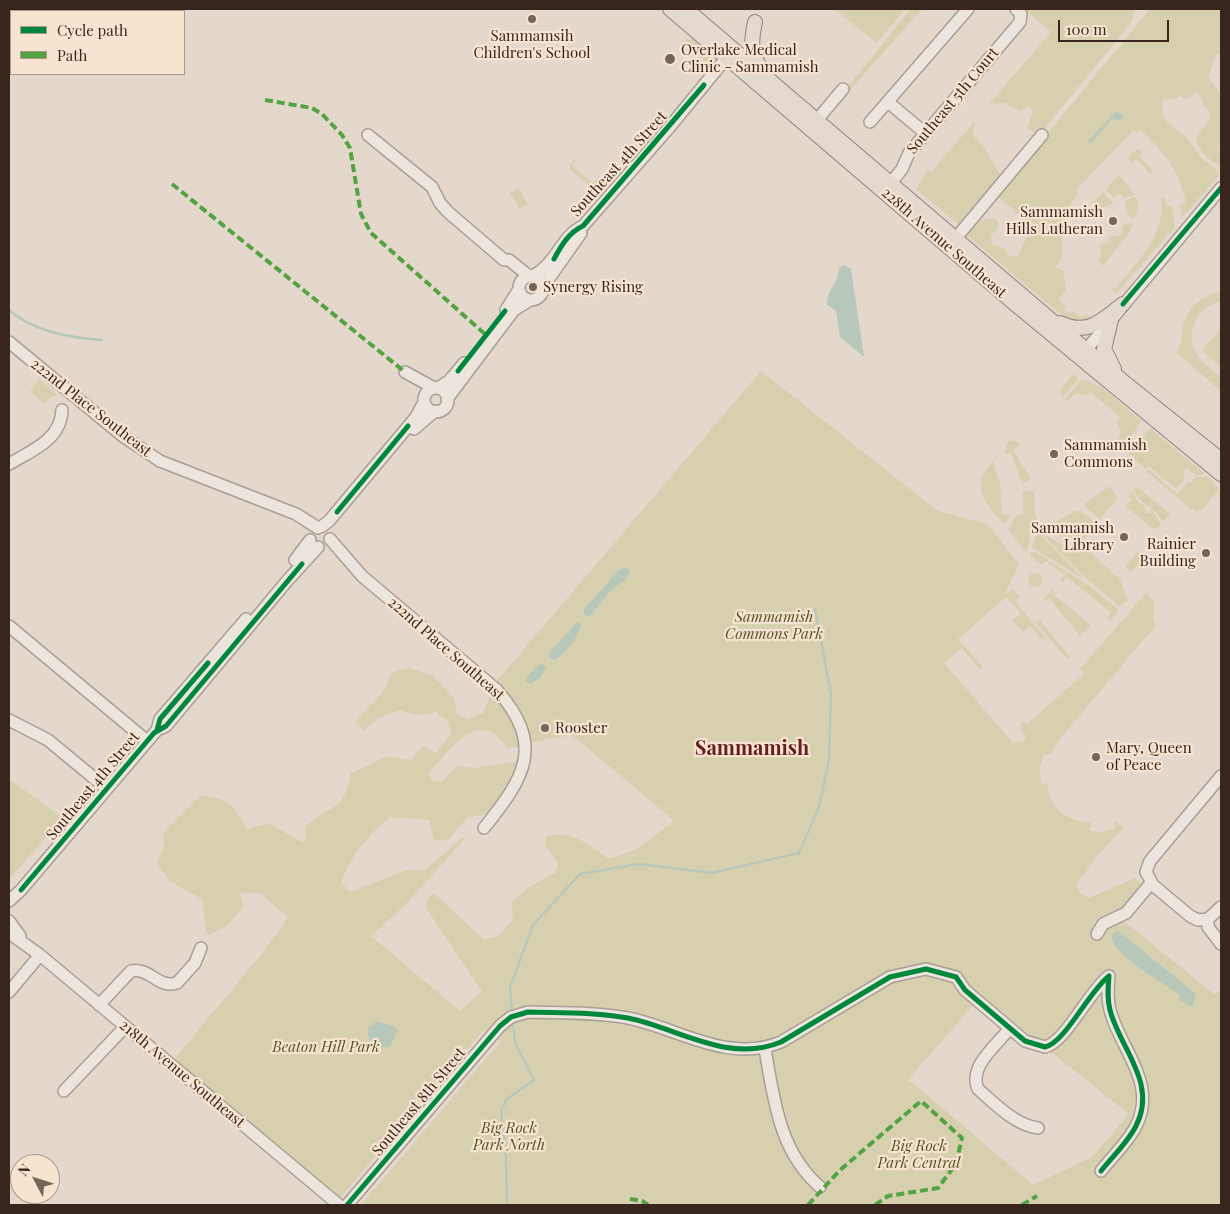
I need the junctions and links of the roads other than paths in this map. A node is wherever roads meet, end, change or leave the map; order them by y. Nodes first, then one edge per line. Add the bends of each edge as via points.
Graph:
1 (670, 9) edge
2 (686, 9) edge
3 (968, 9) edge
4 (1016, 9) edge
5 (755, 22) dead end
6 (727, 57) junction
7 (780, 89) junction
8 (843, 89) dead end
9 (888, 102) junction
10 (817, 120) junction
11 (870, 122) dead end
12 (925, 133) junction
13 (368, 135) dead end
14 (1042, 135) dead end
15 (891, 183) junction
16 (1221, 188) edge
17 (583, 226) junction
18 (956, 238) junction
19 (525, 281) junction
20 (543, 287) junction
21 (530, 300) junction
22 (1123, 304) junction
23 (1049, 319) junction
24 (1111, 320) junction
25 (9, 342) edge
26 (1083, 354) junction
27 (1125, 383) junction
28 (436, 388) junction
29 (424, 399) junction
30 (447, 399) junction
31 (62, 410) dead end
32 (435, 411) junction
33 (1221, 460) edge
34 (9, 464) edge
35 (1221, 474) edge
36 (320, 537) junction
37 (9, 626) edge
38 (9, 720) edge
39 (147, 741) junction
40 (1221, 776) edge
41 (106, 788) junction
42 (484, 828) dead end
43 (1151, 883) junction
44 (21, 890) junction
45 (9, 901) edge
46 (1221, 907) edge
47 (9, 913) edge
48 (1205, 920) junction
49 (9, 921) edge
50 (9, 933) edge
51 (1097, 934) dead end
52 (25, 944) junction
53 (1221, 944) edge
54 (201, 948) dead end
55 (40, 955) junction
56 (9, 992) edge
57 (99, 1005) junction
58 (125, 1027) junction
59 (1010, 1028) junction
60 (765, 1049) junction
61 (64, 1091) dead end
62 (1038, 1128) dead end
63 (1101, 1171) dead end
64 (820, 1187) dead end
65 (339, 1205) edge
66 (347, 1205) edge

1 - 6 main road, 228th Avenue Southeast
2 - 7 main road, 228th Avenue Southeast
3 - 9 street
4 - 12 street, Southeast 5th Court via 1021,14 1020,22
5 - 7 main road via 751,48 754,57
6 - 17 street, Southeast 4th Street
6 - 26 main road, 228th Avenue Southeast
7 - 10 main road, 228th Avenue Southeast
8 - 10 street
9 - 11 street
9 - 12 street
10 - 15 main road, 228th Avenue Southeast
12 - 15 street, Southeast 5th Court via 906,156 902,169
13 - 19 street via 432,187 448,212 504,260 509,260
14 - 18 street
15 - 18 main road, 228th Avenue Southeast
16 - 22 street
17 - 19 street, Southeast 4th Street via 563,244 551,263
17 - 20 street, Southeast 4th Street via 581,234
18 - 23 main road, 228th Avenue Southeast
19 - 20 street via 540,280
19 - 21 street via 523,297
19 - 28 street, Southeast 4th Street via 458,371
20 - 21 street via 541,296
21 - 30 street via 514,310
22 - 23 main road via 1096,324 1084,328 1069,328
22 - 24 street
23 - 26 main road, 228th Avenue Southeast
24 - 26 street
24 - 27 main road via 1105,352
25 - 36 street, 222nd Place Southeast via 124,437 160,461 288,511
26 - 27 main road, 228th Avenue Southeast
26 - 35 main road, 228th Avenue Southeast
27 - 33 main road, 228th Avenue Southeast
28 - 29 street
28 - 29 street via 406,372
28 - 30 street via 445,392
29 - 32 street via 428,408
29 - 36 street, Southeast 4th Street via 412,421 329,521
30 - 32 street via 442,409
31 - 34 street via 62,422 49,439
32 - 36 street, Southeast 4th Street via 420,422
36 - 39 street, Southeast 4th Street via 160,720 157,730
36 - 42 street, 222nd Place Southeast via 497,690 518,719 524,737 522,771
37 - 39 street
38 - 41 street via 48,740
39 - 41 street, Southeast 4th Street
40 - 43 street via 1150,861 1146,872
41 - 44 street, Southeast 4th Street
43 - 48 street via 1190,916
43 - 51 street via 1126,914 1103,924
44 - 45 street, Southeast 4th Street
44 - 47 street, Southeast 4th Street
46 - 48 street
48 - 53 street
49 - 52 street, 218th Avenue Southeast
50 - 52 street, 218th Avenue Southeast
52 - 55 street, 218th Avenue Southeast
54 - 57 street via 194,963 177,983 162,983 145,971 130,971
55 - 56 street
55 - 57 street, 218th Avenue Southeast
57 - 58 street, 218th Avenue Southeast
58 - 61 street
58 - 65 street, 218th Avenue Southeast
59 - 60 street via 965,990 956,977 926,969 890,977
59 - 62 street via 977,1068 975,1079 978,1089 1011,1116 1025,1126
59 - 63 street via 1025,1041 1050,1046 1109,976 1110,1012 1141,1080 1142,1094 1137,1124
60 - 64 street via 786,1143 808,1177
60 - 66 street, Southeast 8th Street via 715,1045 619,1017 528,1012 511,1017

